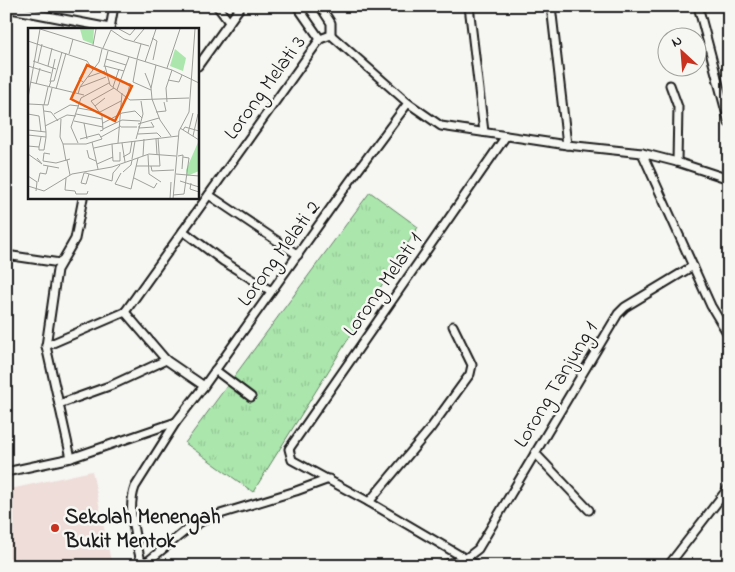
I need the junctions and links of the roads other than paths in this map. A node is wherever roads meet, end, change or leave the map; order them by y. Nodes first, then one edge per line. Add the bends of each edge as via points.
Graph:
1 (114, 6) edge
2 (217, 6) edge
3 (241, 6) edge
4 (297, 6) edge
5 (320, 6) edge
6 (469, 6) edge
7 (551, 6) edge
8 (698, 6) edge
9 (6, 8) edge
10 (229, 22) junction
11 (110, 28) edge
12 (332, 35) junction
13 (320, 39) junction
14 (199, 65) edge
15 (670, 85) dead end
16 (408, 103) junction
17 (729, 123) edge
18 (484, 132) junction
19 (506, 136) junction
20 (567, 145) junction
21 (642, 154) junction
22 (677, 162) junction
23 (729, 179) edge
24 (209, 195) junction
25 (83, 199) edge
26 (183, 232) junction
27 (6, 255) edge
28 (298, 255) junction
29 (60, 263) junction
30 (693, 266) junction
31 (271, 291) junction
32 (125, 312) junction
33 (452, 326) dead end
34 (729, 336) edge
35 (46, 346) junction
36 (166, 360) junction
37 (215, 370) junction
38 (204, 386) junction
39 (251, 397) dead end
40 (59, 404) junction
41 (176, 422) junction
42 (535, 453) junction
43 (71, 458) junction
44 (6, 472) edge
45 (329, 479) junction
46 (729, 487) edge
47 (369, 502) junction
48 (589, 510) dead end
49 (465, 559) junction
50 (142, 566) edge
51 (440, 566) edge
52 (478, 566) edge
53 (668, 566) edge

1 - 11 street
2 - 10 street
3 - 10 street
4 - 13 street
5 - 12 street via 331,23
6 - 18 street
7 - 20 street
8 - 17 street
9 - 11 street
10 - 14 street
12 - 13 street, Lorong Melati 3
12 - 16 street
13 - 24 street, Lorong Melati 3
15 - 22 street via 678,107
16 - 18 street via 441,126
16 - 28 street, Lorong Melati 2
18 - 19 street
19 - 20 street
19 - 45 street, Lorong Melati 1 via 289,452 292,460
20 - 21 street
21 - 22 street
21 - 30 street
22 - 23 street
24 - 26 street, Lorong Melati 3
24 - 28 street
25 - 29 street via 75,239
26 - 31 street
26 - 32 street, Lorong Melati 3
27 - 29 street
28 - 31 street, Lorong Melati 2
29 - 35 street
30 - 34 street
30 - 42 street, Lorong Tanjung 1 via 618,314
31 - 37 street, Lorong Melati 2
32 - 35 street
32 - 36 street
33 - 47 street via 472,365 470,374 430,429
35 - 40 street
36 - 38 street
36 - 40 street via 112,385
37 - 38 street, Lorong Melati 2
37 - 39 street
38 - 41 street, Lorong Melati 2
40 - 43 street
41 - 43 street
41 - 50 street, Lorong Melati 2 via 132,496 132,515
42 - 48 street
42 - 49 street, Lorong Tanjung 1 via 478,549
43 - 44 street
45 - 47 street
45 - 50 street via 207,518
46 - 53 street
47 - 49 street
49 - 51 street
49 - 52 street

